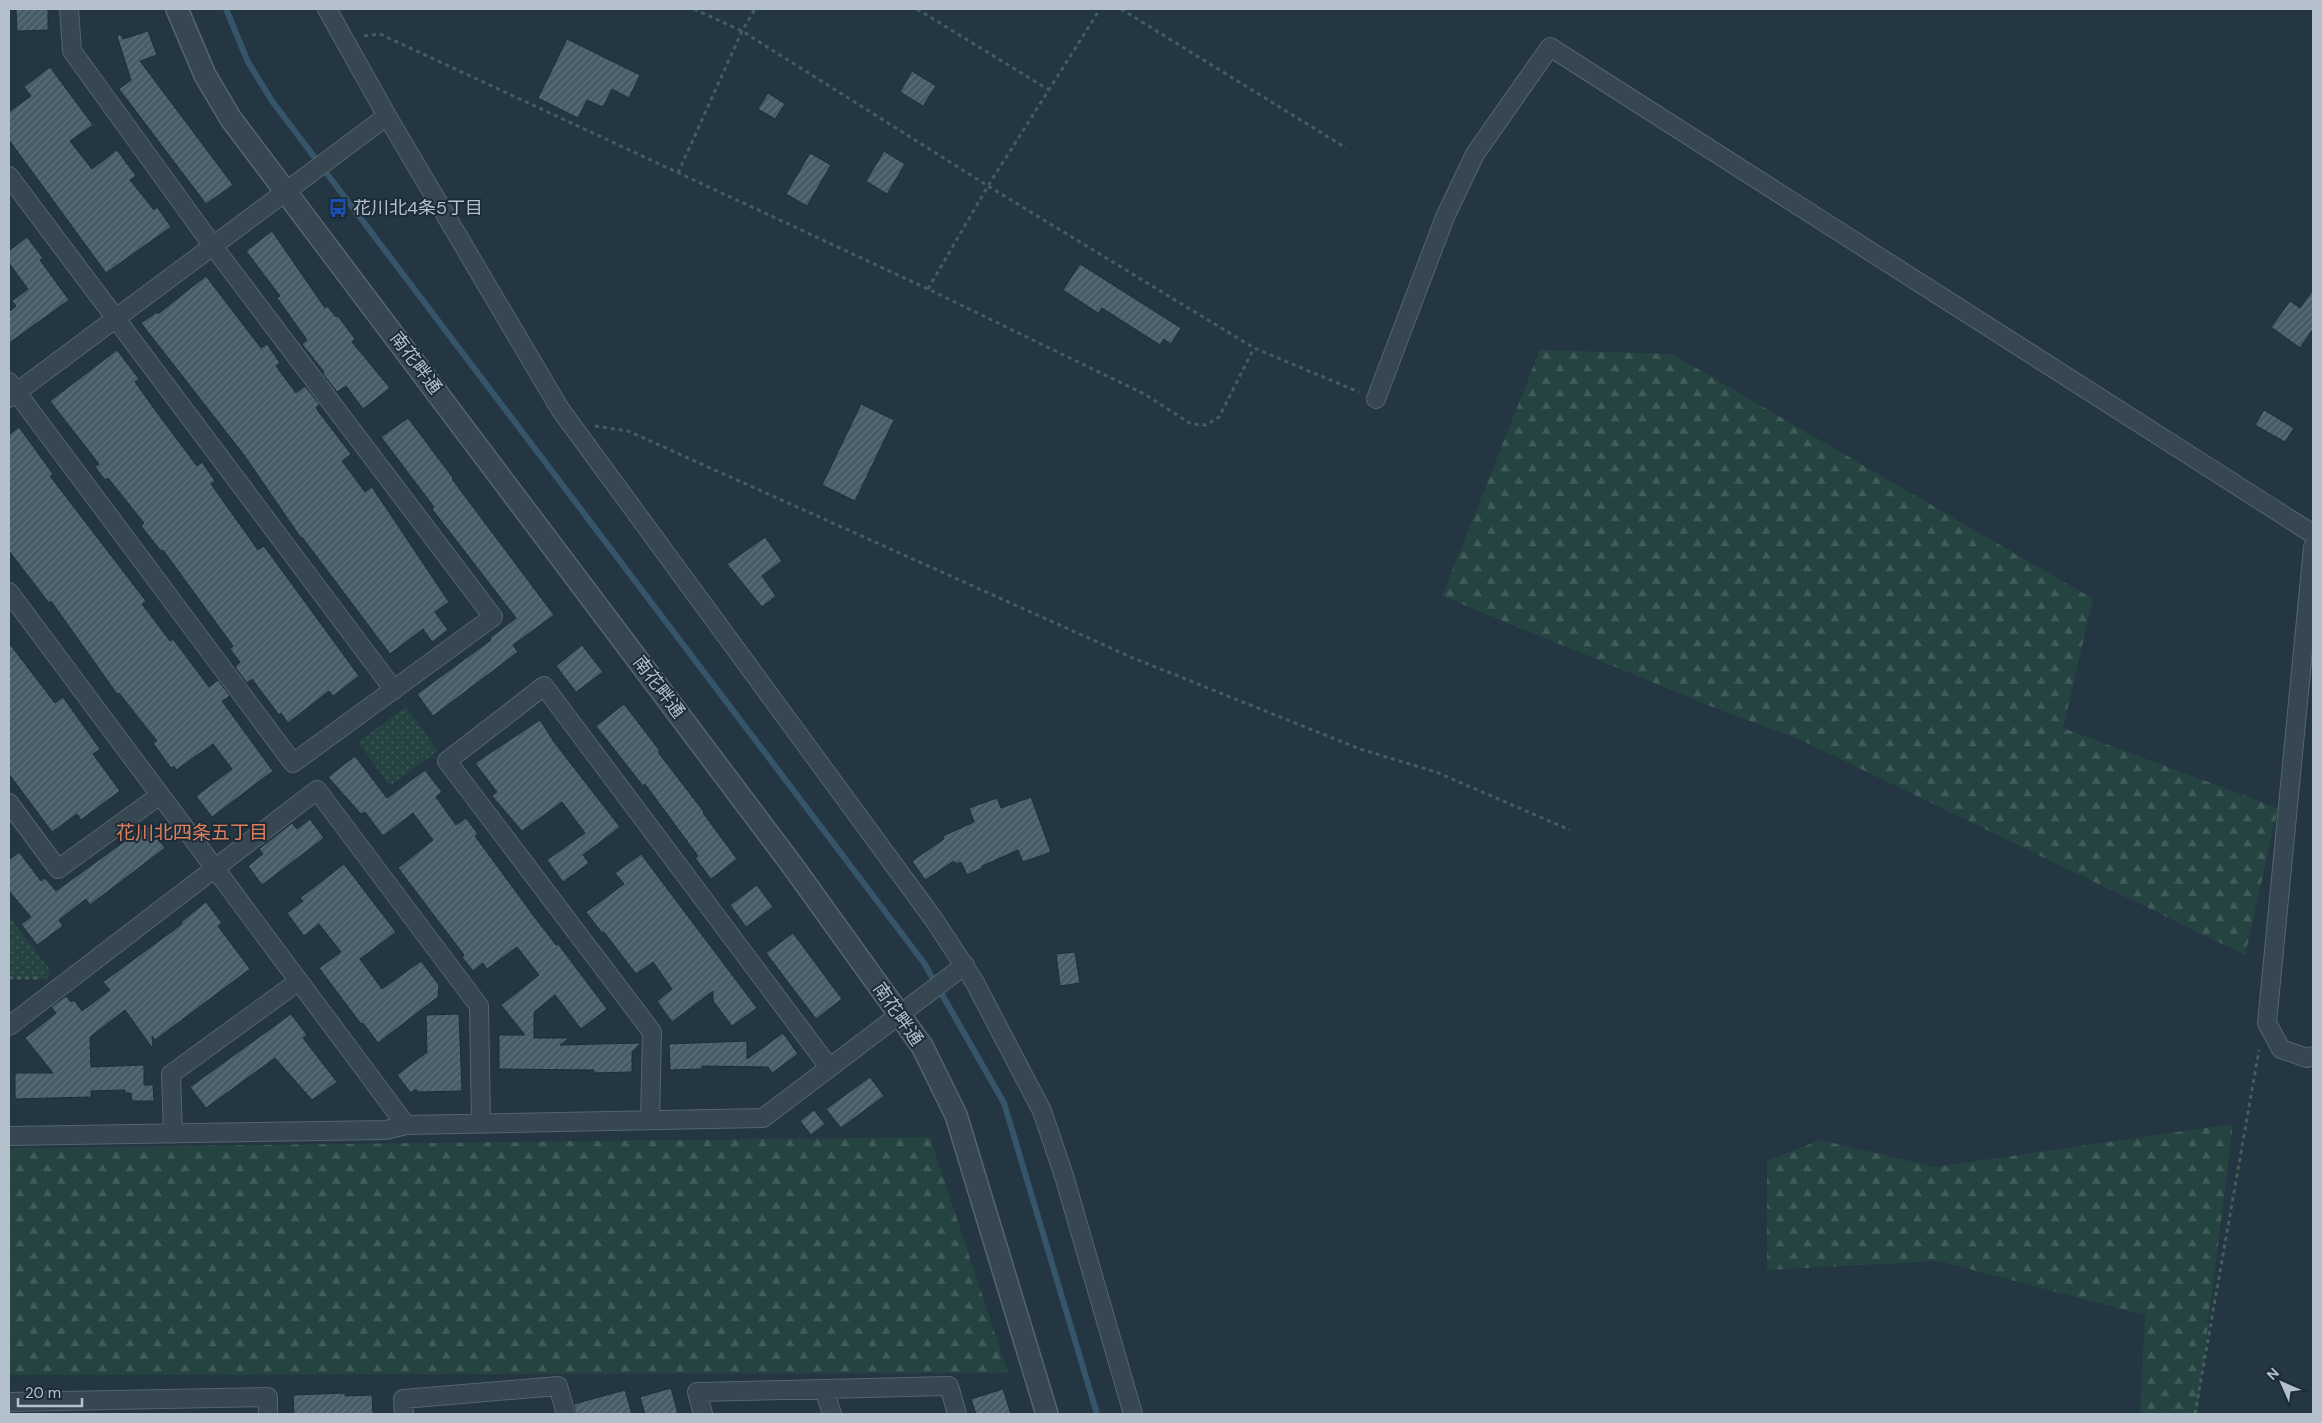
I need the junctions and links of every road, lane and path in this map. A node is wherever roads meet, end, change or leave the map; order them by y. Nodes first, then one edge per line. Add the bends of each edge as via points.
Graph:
1 (69, 9) edge
2 (177, 9) edge
3 (327, 9) edge
4 (694, 9) edge
5 (755, 9) edge
6 (917, 9) edge
7 (1100, 9) edge
8 (1121, 9) edge
9 (742, 31) junction
10 (344, 38) junction
11 (1049, 90) junction
12 (387, 116) junction
13 (1346, 148) dead end
14 (678, 173) junction
15 (9, 176) edge
16 (988, 186) junction
17 (286, 191) junction
18 (213, 246) junction
19 (928, 289) junction
20 (116, 318) junction
21 (1254, 348) junction
22 (11, 391) edge
23 (1376, 399) joint
24 (570, 423) junction
25 (2313, 534) edge
26 (2313, 547) edge
27 (9, 592) edge
28 (394, 690) junction
29 (160, 795) junction
30 (9, 803) edge
31 (1570, 830) dead end
32 (214, 868) junction
33 (965, 965) junction
34 (299, 981) junction
35 (899, 1014) junction
36 (2267, 1023) junction
37 (9, 1026) edge
38 (2313, 1056) edge
39 (829, 1067) junction
40 (650, 1120) junction
41 (482, 1124) junction
42 (406, 1125) junction
43 (173, 1134) junction
44 (9, 1136) edge
45 (824, 1389) junction
46 (9, 1402) edge
47 (132, 1407) edge
48 (268, 1414) edge
49 (404, 1414) edge
50 (566, 1414) edge
51 (703, 1414) edge
52 (832, 1414) edge
53 (957, 1414) edge
54 (1047, 1414) edge
55 (1133, 1414) edge
56 (2195, 1414) edge

1 - 18 street via 72,51
2 - 17 street, 南花畔通 via 205,75 231,119
3 - 10 street
4 - 9 path
5 - 9 path
6 - 11 path
7 - 11 path
8 - 13 path
9 - 14 path
9 - 16 path
10 - 12 street
10 - 14 path via 380,34
11 - 16 path
12 - 17 street
12 - 24 street
14 - 19 path
15 - 20 street
16 - 19 path
16 - 21 path
17 - 18 street
17 - 35 street, 南花畔通 via 792,865
18 - 20 street
18 - 28 street via 493,617
19 - 21 path via 1146,394 1191,424 1206,425 1219,417
20 - 22 street
20 - 28 street
21 - 23 path
22 - 28 street via 294,764
23 - 25 street via 1445,217 1475,154 1550,47
24 - 31 path via 628,431 1134,658 1360,749 1436,772
24 - 33 street
26 - 36 street
27 - 29 street
29 - 30 street via 58,869
29 - 32 street
32 - 34 street
32 - 37 street
32 - 41 street via 318,790 479,1006
33 - 35 street
33 - 55 street via 1042,1110
34 - 42 street
34 - 43 street via 171,1074
35 - 39 street
35 - 54 street, 南花畔通 via 922,1046 956,1115
36 - 38 street via 2281,1049 2307,1058
36 - 56 path via 2258,1056
39 - 40 street via 763,1118
39 - 40 street via 544,686 447,761 652,1032
40 - 41 street
41 - 42 street
42 - 43 street via 386,1130
43 - 44 street
45 - 51 street via 697,1392
45 - 52 street
45 - 53 street via 949,1386
46 - 47 street
47 - 48 street via 268,1397
49 - 50 street via 404,1399 558,1386

